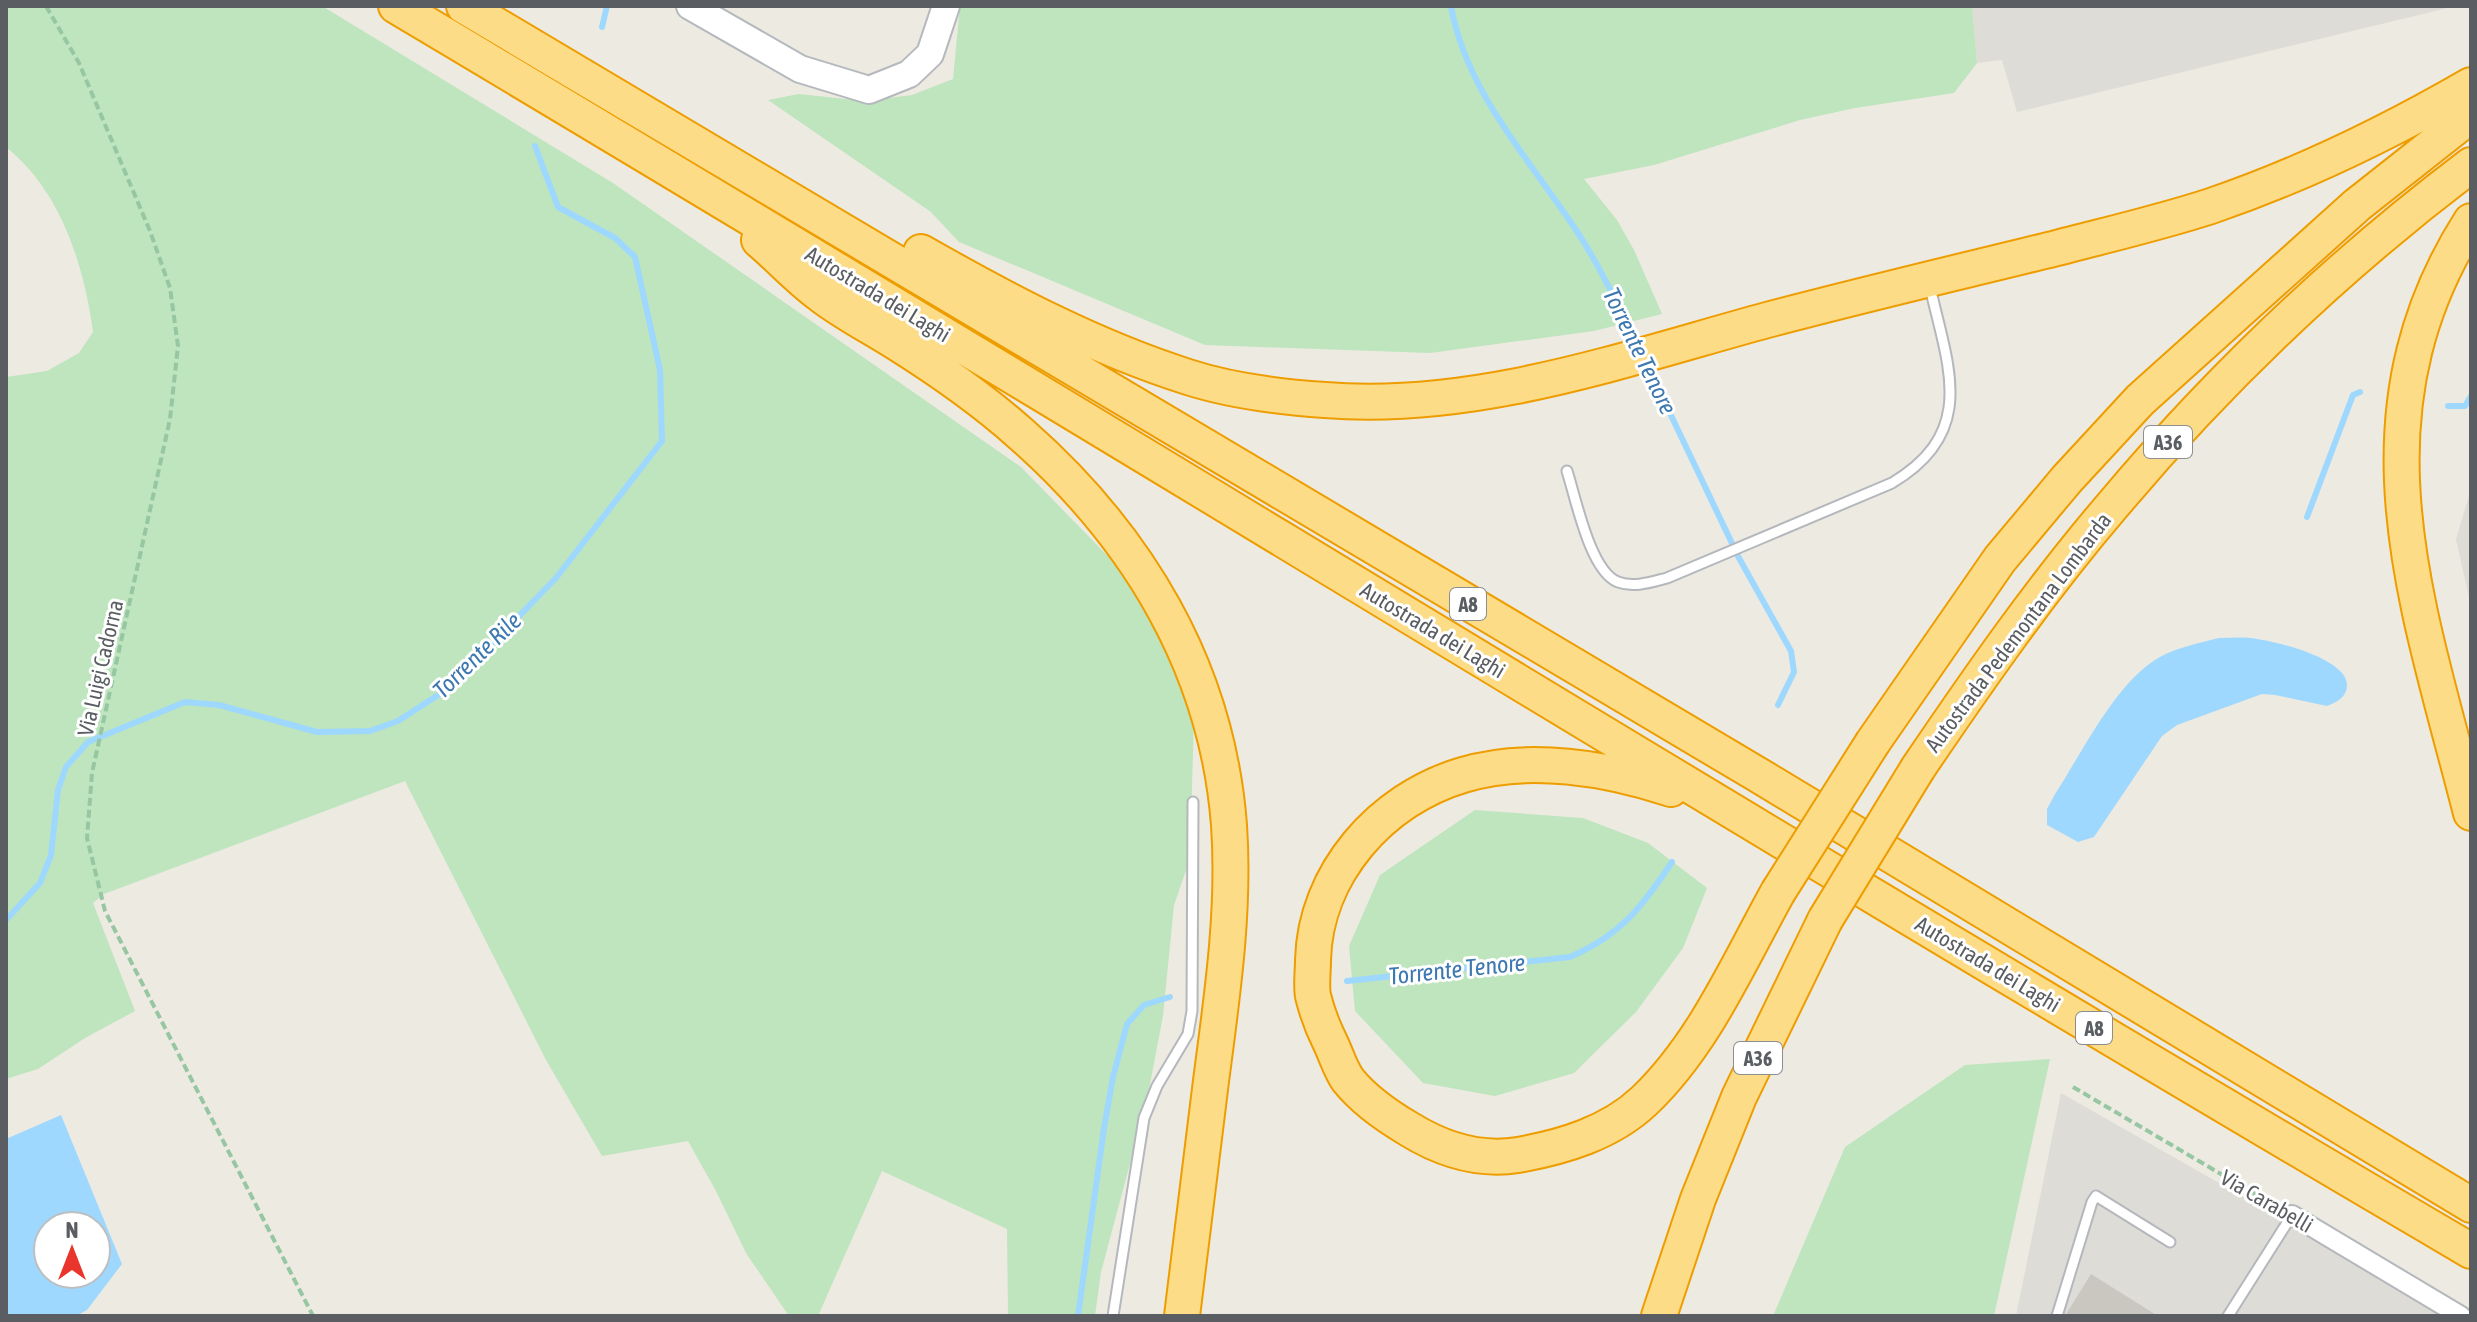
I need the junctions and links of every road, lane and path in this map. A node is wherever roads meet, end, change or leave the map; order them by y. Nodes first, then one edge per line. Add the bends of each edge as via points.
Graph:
1 (46, 6) edge
2 (396, 6) edge
3 (464, 6) edge
4 (690, 6) edge
5 (946, 6) edge
6 (2471, 85) edge
7 (2471, 115) edge
8 (719, 158) junction
9 (2471, 165) edge
10 (700, 187) junction
11 (2471, 221) edge
12 (1928, 280) junction
13 (1567, 471) dead end
14 (1193, 802) dead end
15 (1718, 804) junction
16 (2471, 813) edge
17 (2073, 1087) dead end
18 (2471, 1205) edge
19 (2292, 1215) junction
20 (2170, 1242) dead end
21 (2471, 1251) edge
22 (313, 1316) edge
23 (1113, 1316) edge
24 (1182, 1316) edge
25 (1659, 1316) edge
26 (2057, 1316) edge
27 (2228, 1316) edge
28 (2461, 1316) edge

1 - 22 path, Via Luigi Cadorna via 79,63 150,231 170,288 178,346 170,419 92,773 87,838 105,911
2 - 10 highway, Autostrada dei Laghi / A8
3 - 8 highway, Autostrada dei Laghi / A8
4 - 5 street via 800,69 869,90 909,74 930,54
6 - 12 highway via 2339,155 2212,205
7 - 15 highway, A36, bridge via 2345,215 2140,400 2067,479 2000,559 1873,742 1682,1058 1643,1102 1602,1130 1555,1149 1496,1159 1464,1154 1423,1138 1346,1078 1313,994 1314,945 1323,903 1346,858 1378,822 1422,791 1463,774 1514,766 1572,767 1637,778
8 - 12 highway via 881,229 1001,297 1119,352 1192,378 1326,400 1395,401 1517,386
8 - 18 highway, Autostrada dei Laghi / A8
9 - 25 highway, Autostrada Pedemontana Lombarda / A36, bridge via 2321,290 2176,433 2032,606 1918,768 1825,920 1745,1083
10 - 15 highway, Autostrada dei Laghi / A8
10 - 24 highway via 822,296 953,380 1021,434 1132,554 1179,634 1213,729 1229,825 1222,997
11 - 16 highway via 2429,298 2417,338 2407,382 2400,469 2410,565
12 - 13 lane via 1951,386 1950,410 1932,450 1892,483 1644,584 1617,582 1596,560
14 - 23 lane via 1192,1011 1188,1034 1144,1118
15 - 21 highway, Autostrada dei Laghi / A8
17 - 19 path, Via Carabelli
19 - 27 lane
19 - 28 street, Via Carabelli
20 - 26 lane via 2096,1196

